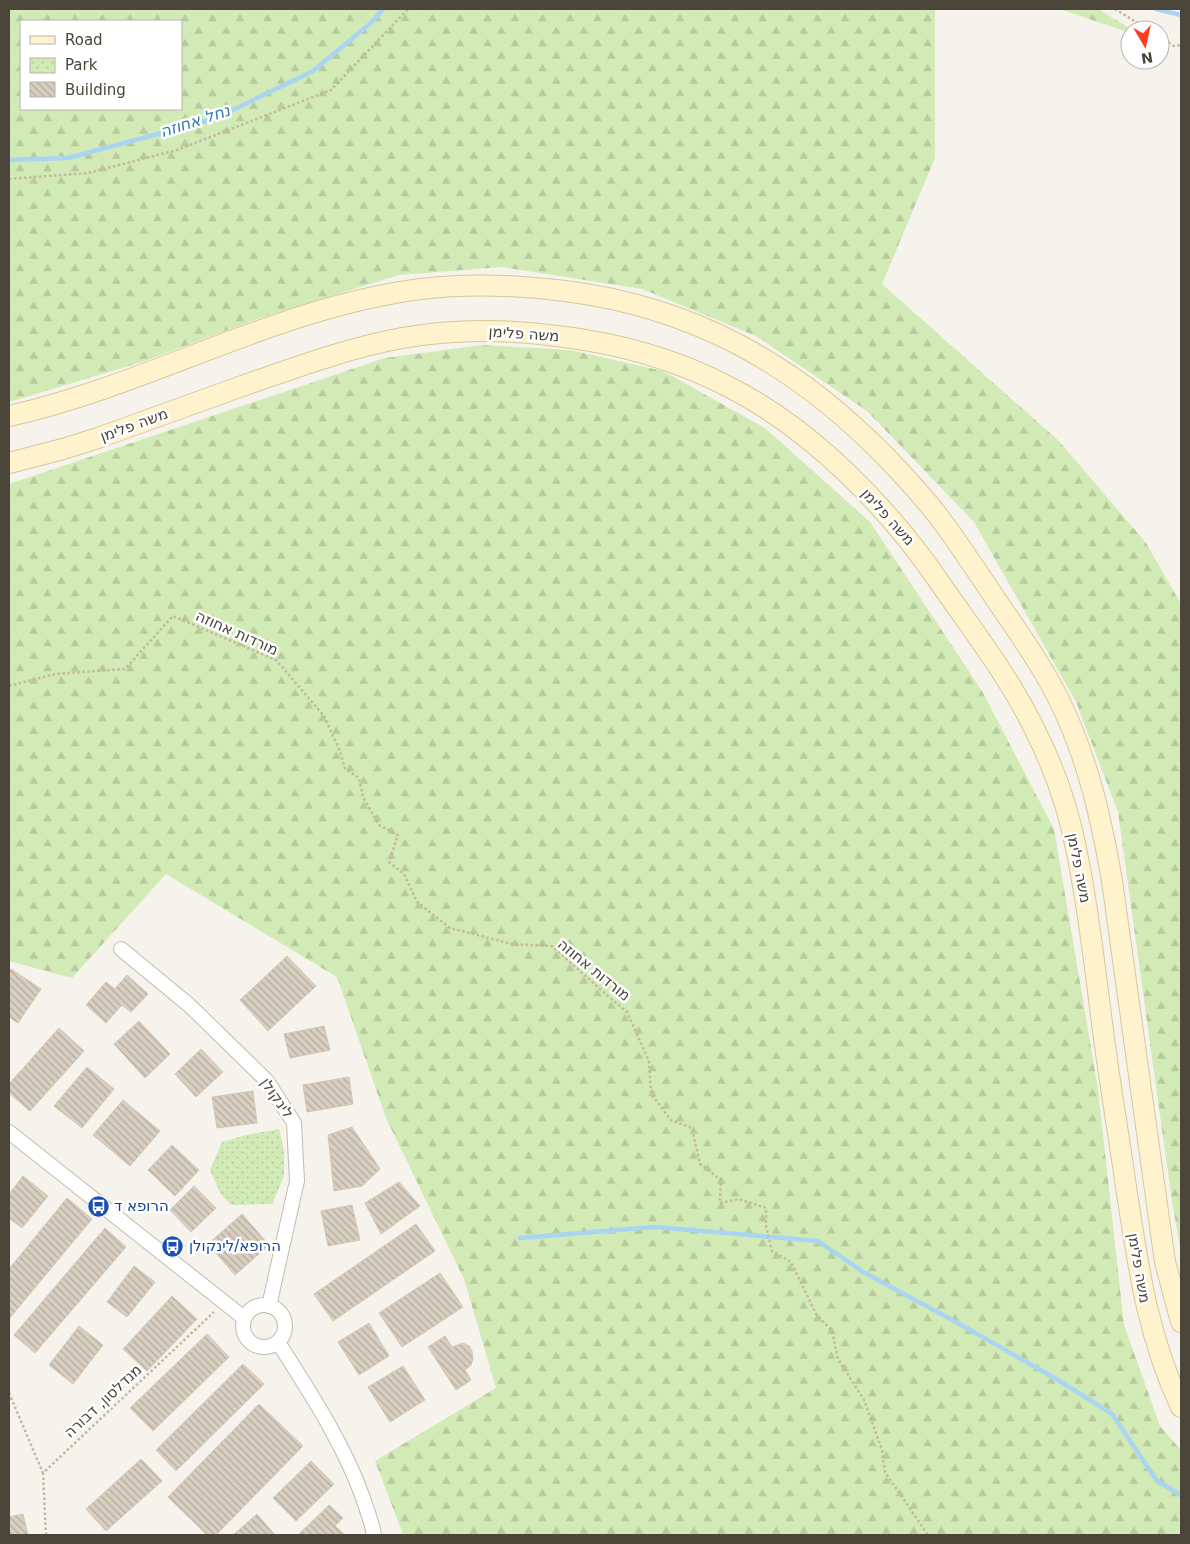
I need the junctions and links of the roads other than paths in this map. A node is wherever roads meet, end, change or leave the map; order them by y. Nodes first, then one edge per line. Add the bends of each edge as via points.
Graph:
1 (9, 416) edge
2 (9, 463) edge
3 (121, 949) dead end
4 (9, 1132) edge
5 (269, 1306) junction
6 (244, 1318) junction
7 (1181, 1322) edge
8 (278, 1342) junction
9 (1181, 1408) edge
10 (374, 1535) edge

1 - 7 main road, משה פלימן via 86,394 320,310 422,288 480,285 584,293 644,306 706,328 745,347 803,384 873,444 941,519 1025,642 1059,699 1073,730 1103,827 1165,1262
2 - 9 main road, משה פלימן via 98,438 331,355 401,339 456,332 539,333 620,346 697,372 733,389 788,424 849,476 920,554 1003,675 1048,757 1068,813 1084,893 1140,1284 1158,1352
3 - 5 street, לינקולן via 189,1005 268,1081 294,1123 297,1181
4 - 6 street
5 - 6 street via 255,1307
5 - 8 street via 276,1308 285,1320 283,1337
6 - 8 street via 244,1333 250,1342 264,1347
8 - 10 street via 326,1418 355,1475

